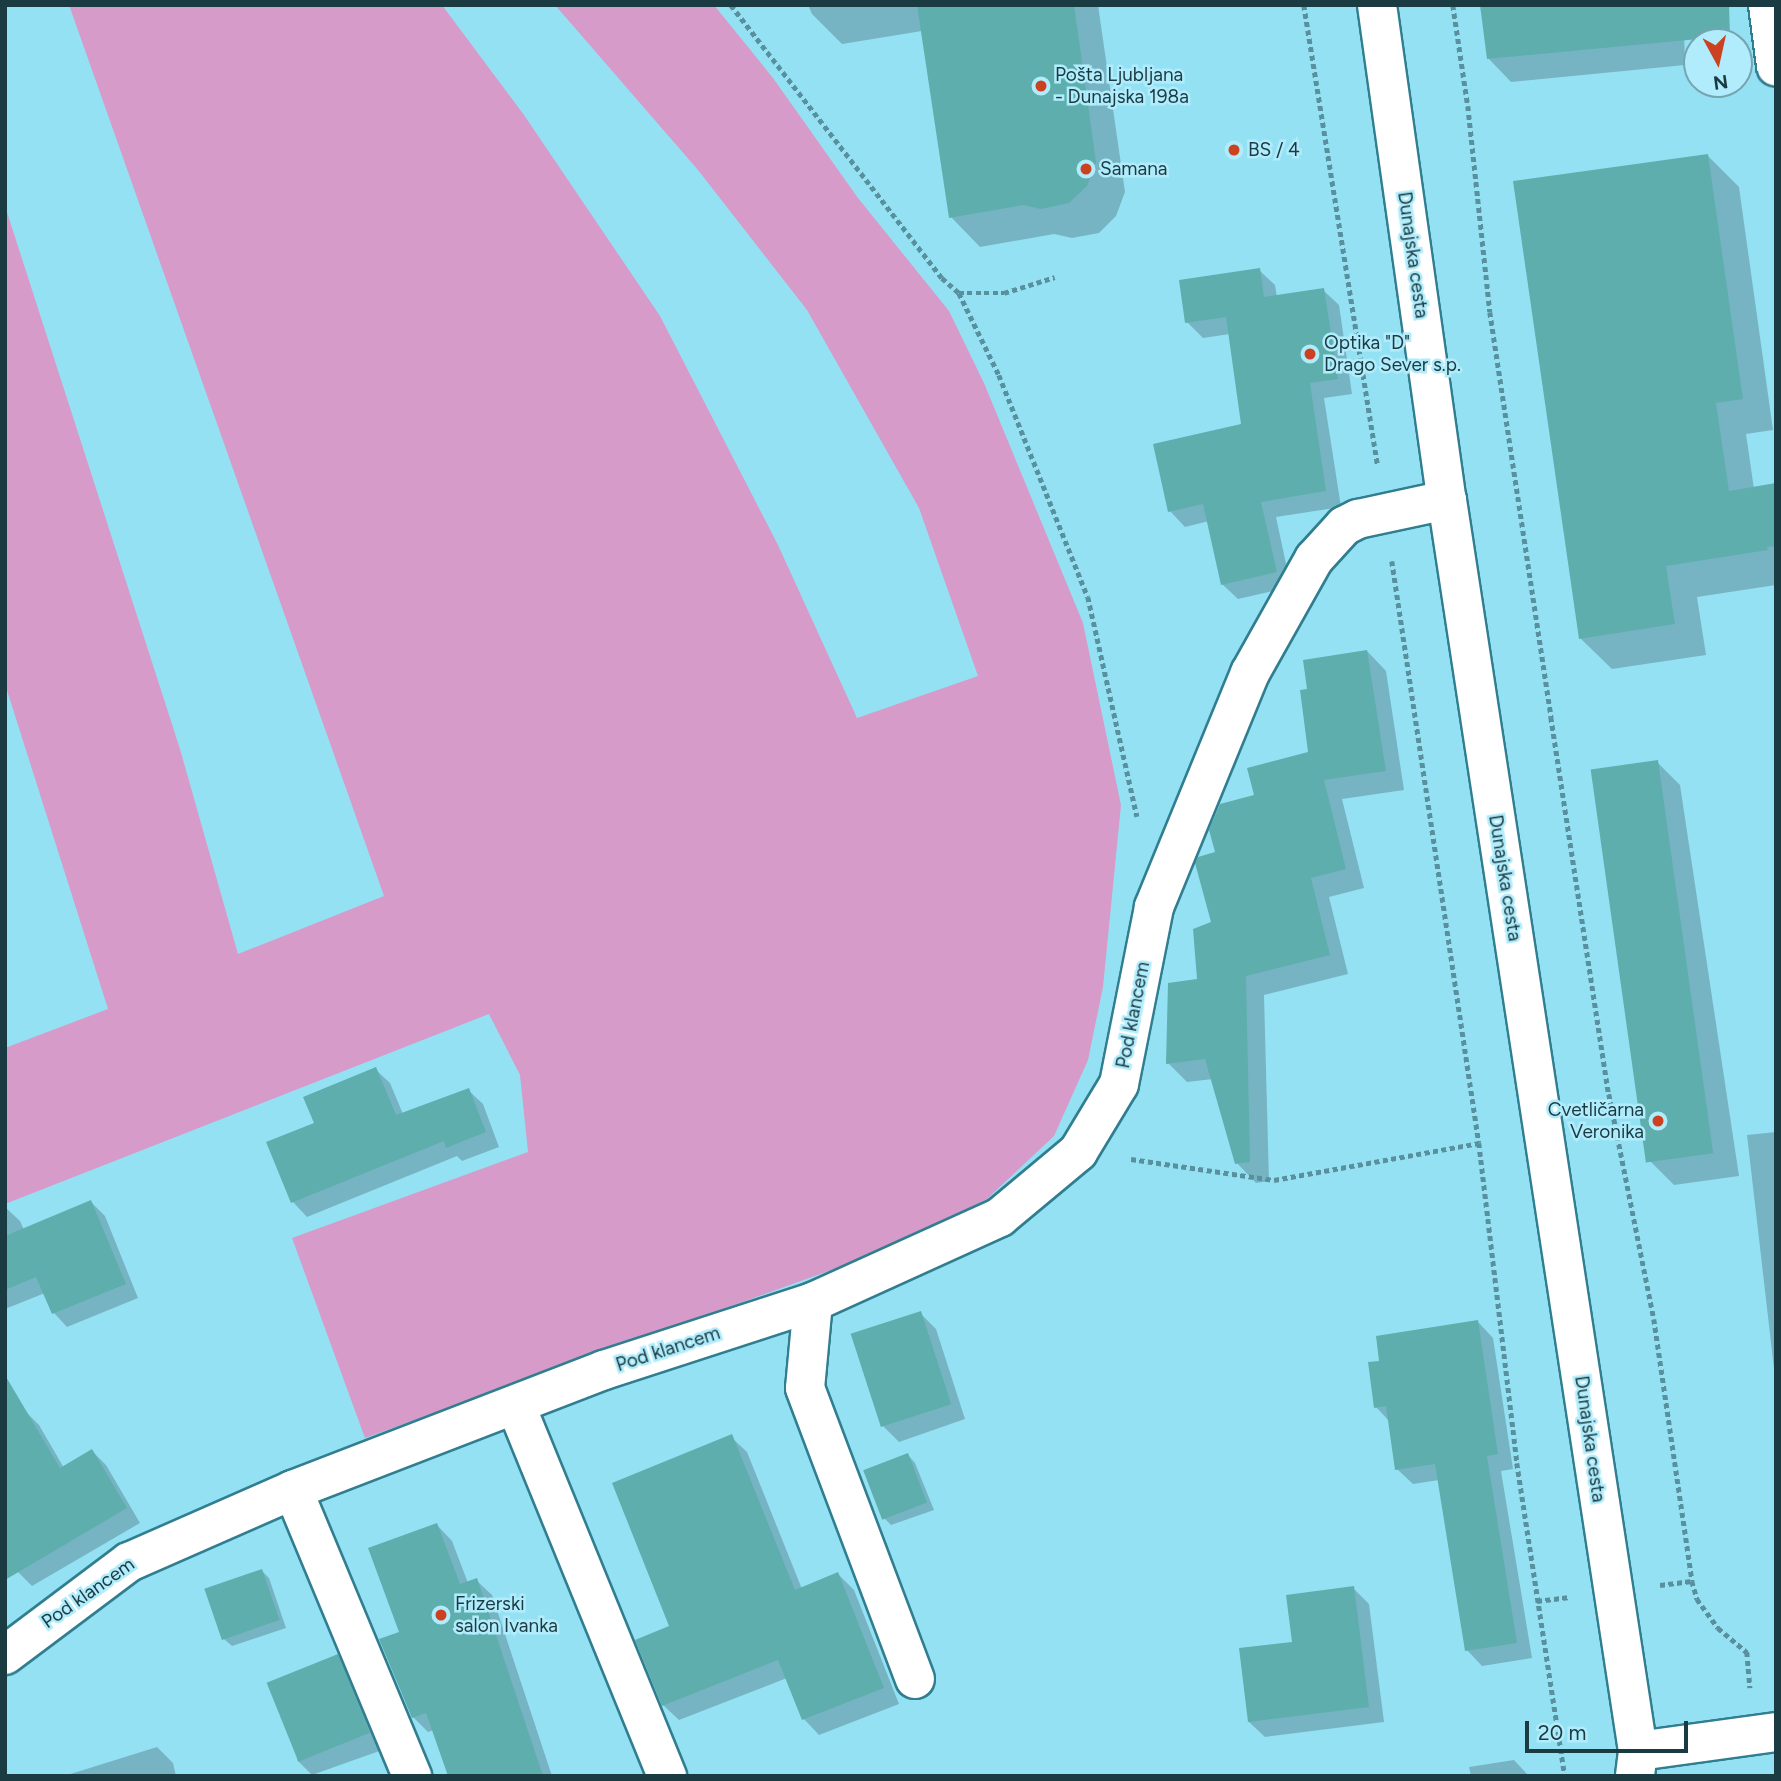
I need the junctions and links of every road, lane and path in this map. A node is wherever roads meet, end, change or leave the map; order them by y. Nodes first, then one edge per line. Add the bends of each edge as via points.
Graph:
1 (731, 5) edge
2 (1304, 5) edge
3 (1377, 5) edge
4 (1453, 5) edge
5 (1768, 5) edge
6 (1776, 66) edge
7 (1055, 277) dead end
8 (959, 293) junction
9 (1378, 463) dead end
10 (1447, 500) junction
11 (1392, 560) dead end
12 (1138, 825) dead end
13 (1479, 1143) junction
14 (1078, 1152) junction
15 (813, 1302) junction
16 (516, 1406) junction
17 (293, 1490) junction
18 (5, 1656) edge
19 (1747, 1666) dead end
20 (915, 1679) dead end
21 (1776, 1732) edge
22 (1641, 1767) edge
23 (412, 1776) edge
24 (667, 1776) edge
25 (1565, 1776) edge

1 - 8 path via 942,278
2 - 9 path
3 - 10 street, Dunajska cesta
4 - 19 path via 1490,312 1551,717 1609,1094 1654,1320 1692,1581 1697,1599 1718,1628 1747,1652
5 - 6 street
7 - 8 path via 1004,293
8 - 12 path via 999,374 1088,597
10 - 14 street, Pod klancem via 1358,519 1339,532 1308,570 1250,673 1154,907 1119,1084
10 - 22 street, Dunajska cesta
11 - 13 path
13 - 14 path via 1273,1180
13 - 25 path via 1515,1449
14 - 15 street, Pod klancem via 1000,1217
15 - 16 street, Pod klancem via 604,1370
15 - 20 street via 805,1388
16 - 17 street, Pod klancem
16 - 24 street
17 - 18 street, Pod klancem via 129,1562
17 - 23 street
21 - 22 street

